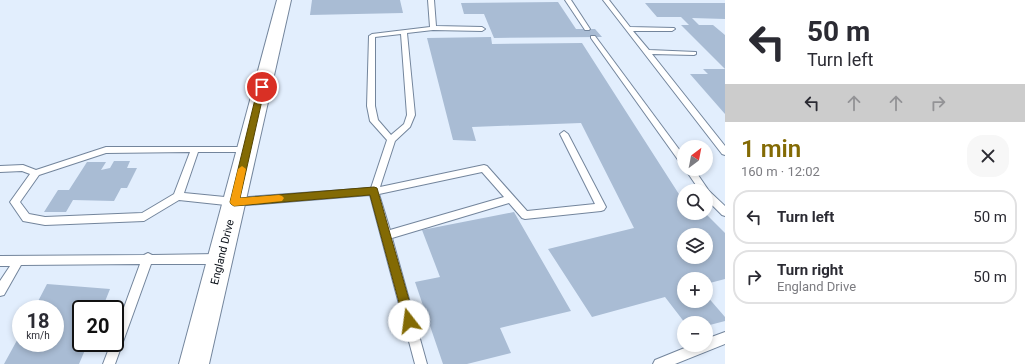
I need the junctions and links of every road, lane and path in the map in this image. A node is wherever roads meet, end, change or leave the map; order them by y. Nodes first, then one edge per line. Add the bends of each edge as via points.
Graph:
1 (284, 0) edge
2 (431, 0) edge
3 (568, 0) edge
4 (606, 0) edge
5 (433, 28) junction
6 (482, 29) dead end
7 (587, 29) dead end
8 (628, 29) junction
9 (672, 29) dead end
10 (404, 32) junction
11 (593, 37) dead end
12 (647, 52) junction
13 (694, 53) dead end
14 (564, 134) dead end
15 (391, 140) junction
16 (246, 149) junction
17 (195, 150) junction
18 (677, 152) edge
19 (725, 152) edge
20 (0, 169) edge
21 (36, 173) junction
22 (374, 191) junction
23 (178, 196) junction
24 (511, 199) junction
25 (713, 200) edge
26 (234, 202) junction
27 (725, 212) edge
28 (386, 235) junction
29 (148, 258) junction
30 (220, 258) junction
31 (18, 260) junction
32 (0, 261) edge
33 (0, 291) edge
34 (725, 338) edge
35 (109, 364) edge
36 (195, 364) edge
37 (421, 364) edge
38 (659, 364) edge

1 - 16 street, England Drive
2 - 5 lane
3 - 7 lane
4 - 8 lane
5 - 6 lane
5 - 10 lane
8 - 9 lane
8 - 12 lane
10 - 15 lane via 411,115 407,125
10 - 15 lane via 372,36 371,106 374,121
11 - 18 lane
12 - 13 lane
12 - 19 lane
14 - 24 lane via 601,207 525,215
15 - 22 lane
16 - 17 lane
16 - 26 street, England Drive
17 - 21 lane via 106,150
17 - 23 lane
20 - 21 lane via 23,168
21 - 23 lane via 15,202 26,218 45,220 144,217
22 - 24 lane via 390,190 484,168
22 - 26 lane
22 - 28 lane
23 - 26 lane
24 - 28 lane
25 - 27 lane
26 - 30 street, England Drive
28 - 37 lane
29 - 30 lane
29 - 31 lane
29 - 35 lane
30 - 36 street, England Drive
31 - 32 lane
31 - 33 lane
34 - 38 lane

